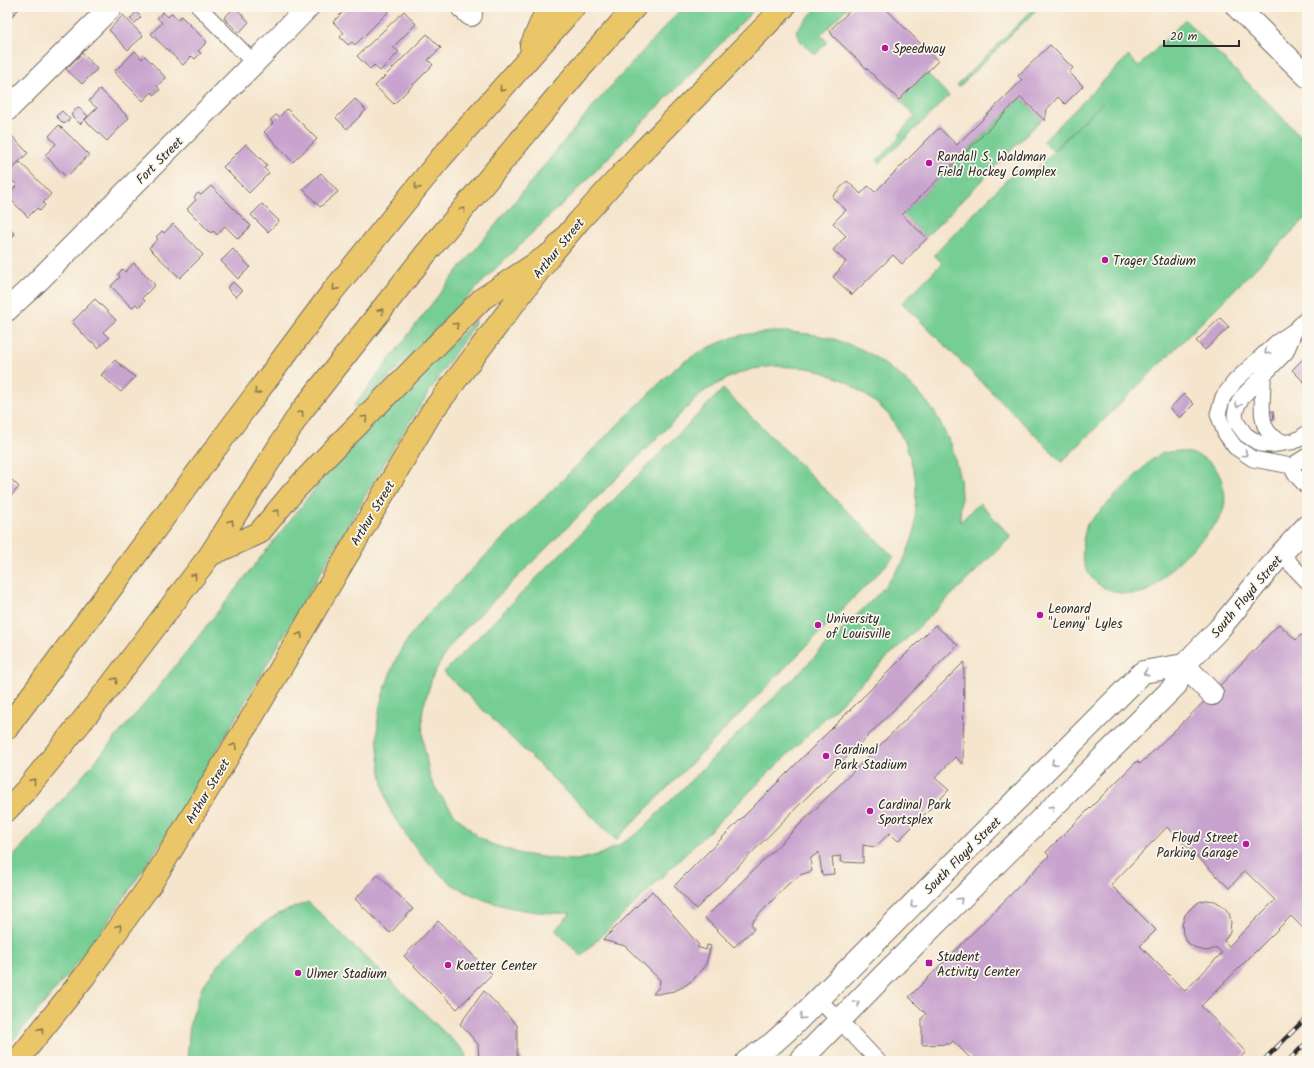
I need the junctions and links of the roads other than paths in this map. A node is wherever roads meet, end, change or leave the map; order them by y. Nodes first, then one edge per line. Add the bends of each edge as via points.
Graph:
1 (111, 7) edge
2 (199, 7) edge
3 (308, 7) edge
4 (548, 7) edge
5 (574, 7) edge
6 (635, 7) edge
7 (784, 7) edge
8 (1237, 7) edge
9 (254, 63) junction
10 (523, 64) junction
11 (1307, 76) edge
12 (7, 110) edge
13 (553, 252) junction
14 (7, 310) edge
15 (1307, 318) edge
16 (1295, 330) junction
17 (1263, 376) junction
18 (1307, 433) edge
19 (1290, 442) junction
20 (1307, 456) edge
21 (1291, 466) junction
22 (1307, 487) edge
23 (1307, 526) edge
24 (1280, 554) junction
25 (210, 555) junction
26 (1307, 580) edge
27 (1184, 665) junction
28 (1212, 694) dead end
29 (7, 728) edge
30 (7, 810) edge
31 (819, 1000) junction
32 (840, 1021) junction
33 (16, 1061) edge
34 (747, 1061) edge
35 (800, 1061) edge
36 (878, 1061) edge

1 - 12 street
2 - 9 lane
3 - 9 street, Fort Street
4 - 10 main road
5 - 10 main road
25 -> 6 main road via 300,413 429,250 578,71
7 - 13 main road, Arthur Street via 641,153
8 - 11 street
9 - 14 street, Fort Street
10 -> 29 main road via 440,159 332,292
25 -> 13 main road via 259,533 332,451 482,299
33 -> 13 main road, Arthur Street via 84,977 152,882 431,413
15 - 16 lane
16 - 17 lane via 1286,352
16 -> 21 lane via 1277,342 1235,381 1223,397 1218,414 1225,433 1235,447 1253,459
17 - 19 lane via 1262,412 1265,425 1269,434 1282,442
17 -> 19 lane via 1236,406 1237,423 1246,435 1260,444 1270,446
18 - 19 lane via 1300,439
20 - 21 lane
21 - 22 lane
23 - 24 street, South Floyd Street
24 - 26 lane
24 - 27 street, South Floyd Street via 1219,629
30 -> 25 main road via 108,689
27 - 28 street
27 -> 31 street, South Floyd Street via 1142,672
32 -> 27 street, South Floyd Street via 1161,701 1176,685
31 - 32 lane
31 -> 34 street, South Floyd Street via 773,1043
32 - 35 street, South Floyd Street
32 - 36 lane

